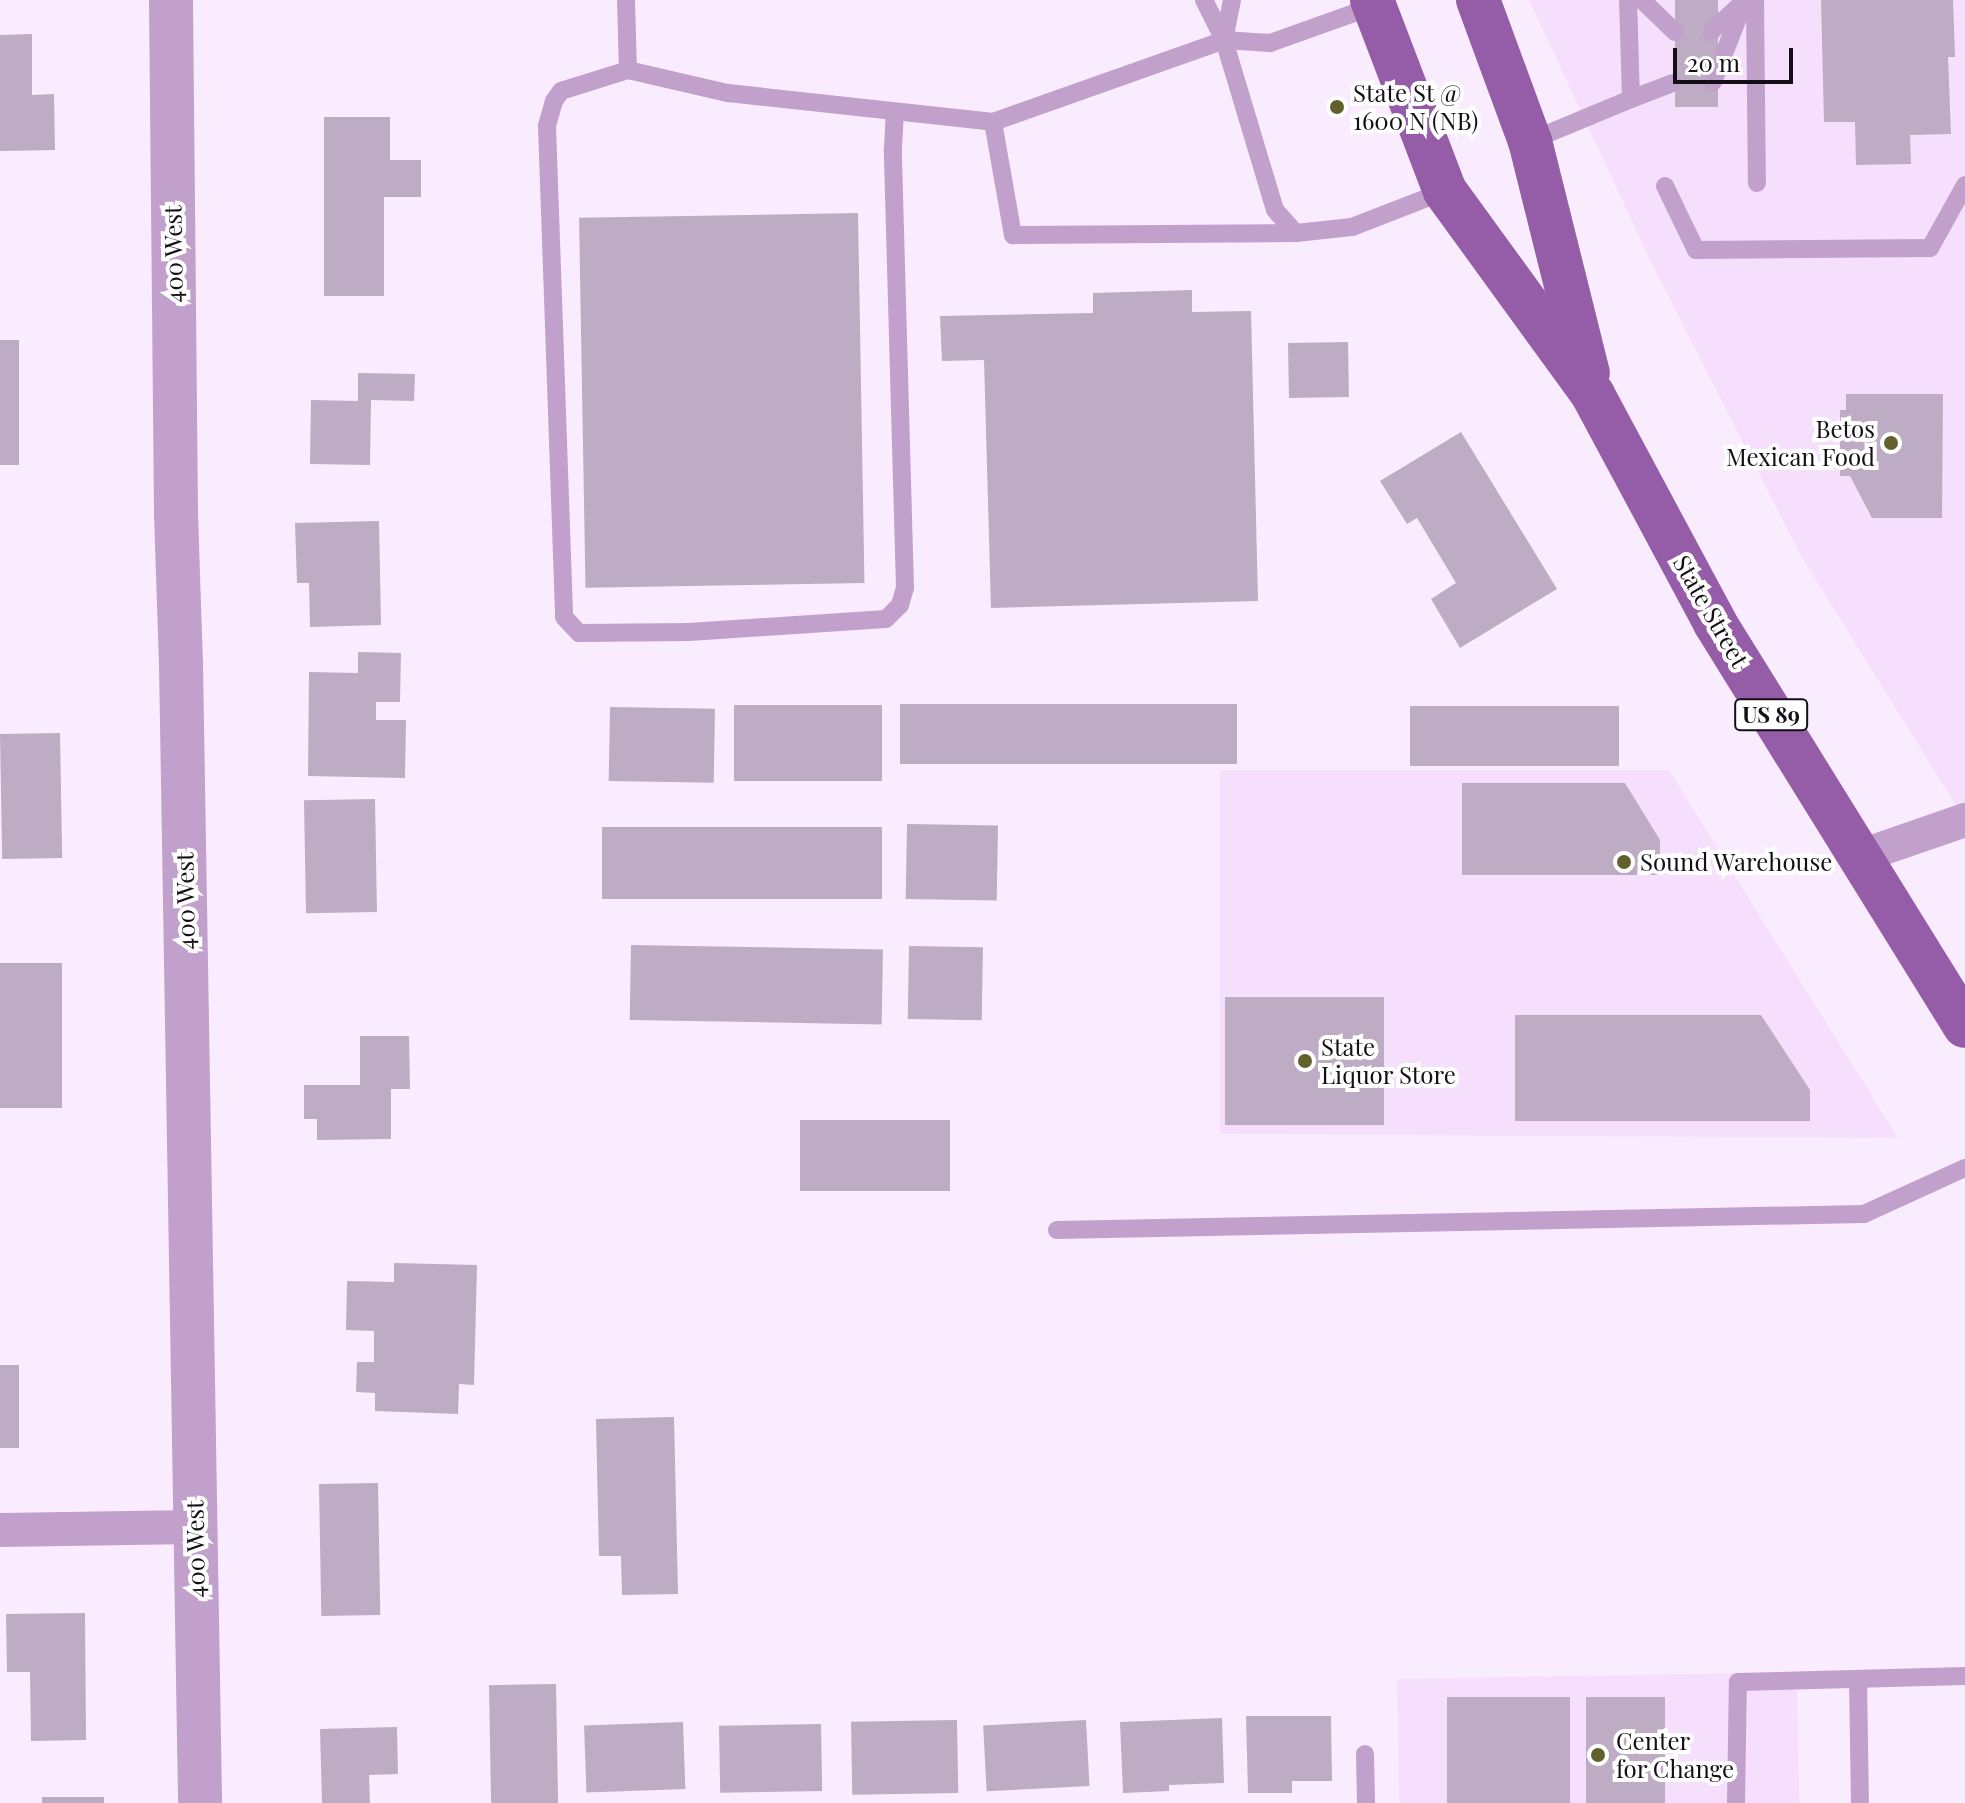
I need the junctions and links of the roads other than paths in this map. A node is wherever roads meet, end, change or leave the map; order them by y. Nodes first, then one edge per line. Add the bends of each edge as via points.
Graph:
1 (171, 0) edge
2 (626, 0) edge
3 (1204, 0) edge
4 (1232, 0) edge
5 (1478, 0) edge
6 (1628, 0) edge
7 (1642, 0) edge
8 (1745, 0) edge
9 (1755, 0) edge
10 (1373, 3) edge
11 (1675, 32) dead end
12 (1711, 32) dead end
13 (1224, 40) junction
14 (628, 70) junction
15 (1713, 82) dead end
16 (1673, 83) dead end
17 (1631, 99) junction
18 (895, 112) junction
19 (993, 122) junction
20 (1530, 141) junction
21 (1757, 183) dead end
22 (1965, 185) edge
23 (1665, 186) dead end
24 (1445, 191) junction
25 (1296, 233) junction
26 (1593, 395) junction
27 (1965, 820) edge
28 (1858, 857) junction
29 (1965, 1026) edge
30 (1965, 1168) edge
31 (1057, 1230) dead end
32 (195, 1527) junction
33 (0, 1530) edge
34 (1965, 1676) edge
35 (1858, 1679) junction
36 (1365, 1754) dead end
37 (200, 1803) edge
38 (1366, 1803) edge
39 (1736, 1803) edge
40 (1860, 1803) edge

1 - 32 street, 400 West
2 - 14 lane
3 - 13 lane
4 - 13 lane
5 - 20 main road, State Street / US 89
6 - 17 lane
7 - 11 lane
8 - 12 lane
8 - 15 lane
9 - 21 lane
10 - 13 lane via 1270,43
10 - 24 main road, State Street / US 89
13 - 19 lane
13 - 25 lane via 1275,210
14 - 18 lane via 728,93
14 - 18 lane via 561,91 547,126 564,617 579,633 689,632 886,619 900,605 905,588
16 - 17 lane
17 - 20 lane
18 - 19 lane
19 - 25 lane via 1013,235
20 - 26 main road, State Street / US 89
22 - 23 lane via 1930,248 1696,250
24 - 25 lane via 1352,227
24 - 26 main road, State Street / US 89
26 - 28 main road, State Street / US 89 via 1715,623
27 - 28 street
28 - 29 main road, State Street / US 89
30 - 31 lane via 1864,1214
32 - 33 street
32 - 37 street, 400 West
34 - 35 lane
35 - 39 lane via 1738,1682
35 - 40 lane
36 - 38 lane

